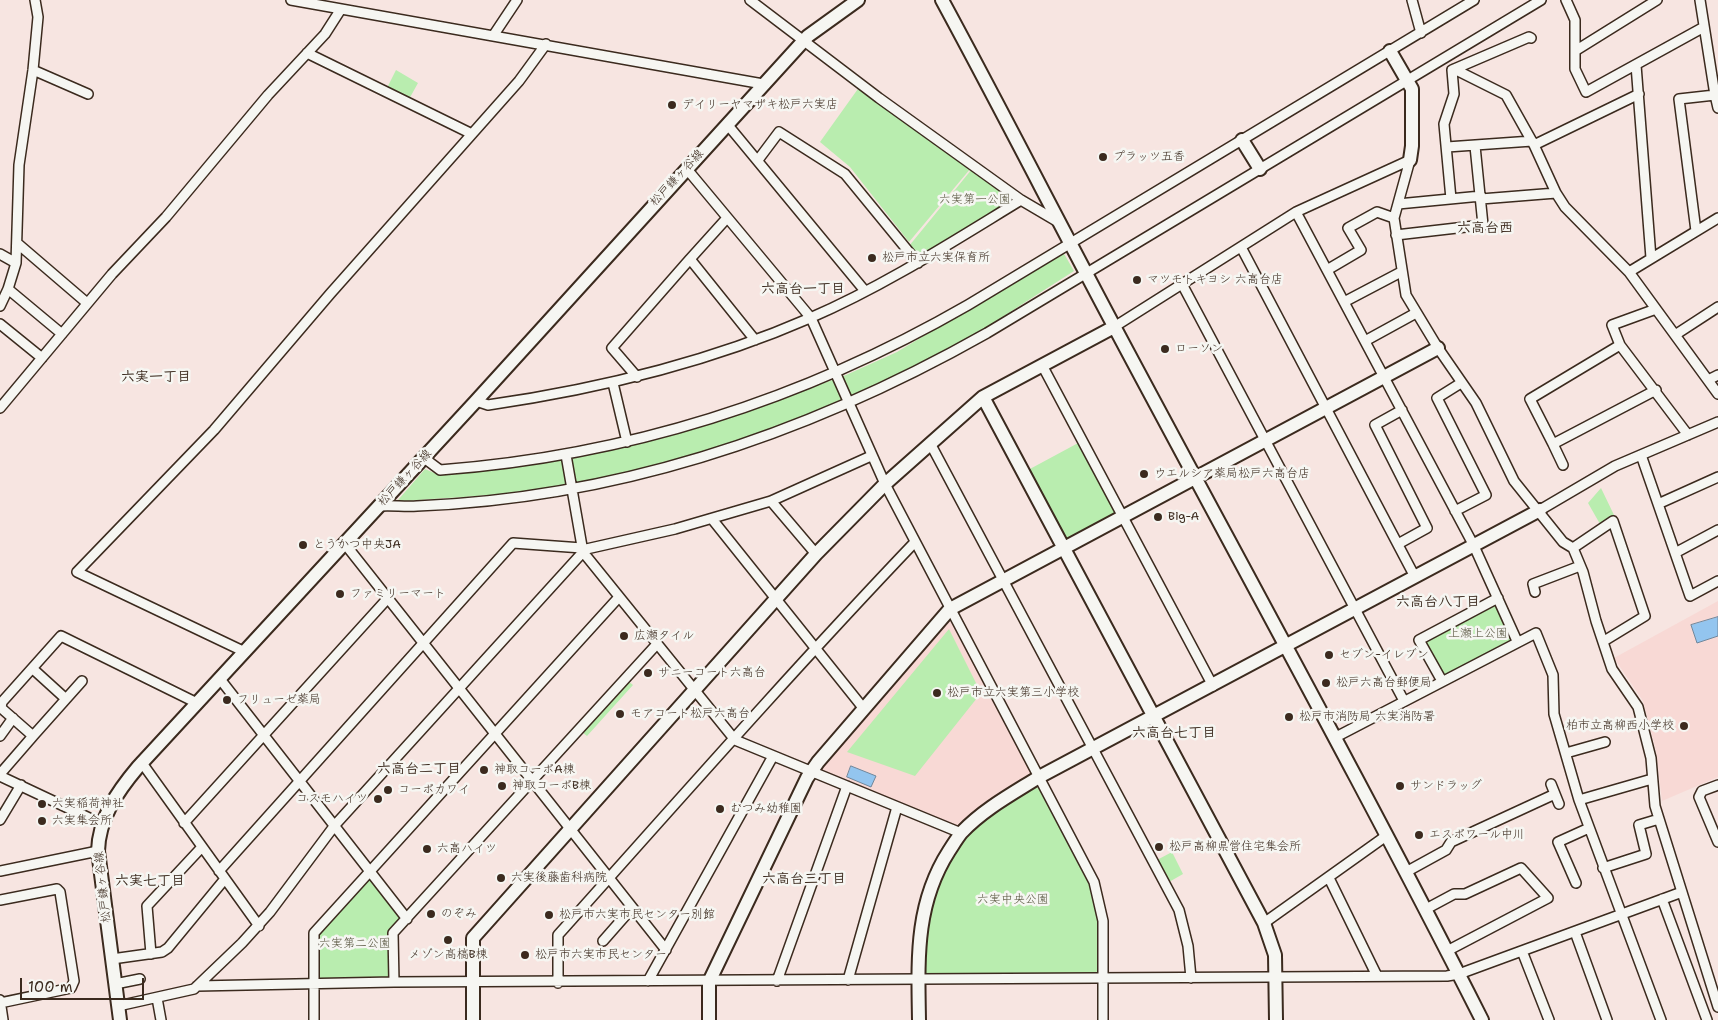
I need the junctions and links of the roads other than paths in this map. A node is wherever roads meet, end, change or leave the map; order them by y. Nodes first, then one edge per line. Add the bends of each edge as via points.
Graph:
1 (35, 0) edge
2 (291, 0) edge
3 (517, 0) edge
4 (750, 0) edge
5 (858, 0) edge
6 (942, 0) edge
7 (1412, 0) edge
8 (1474, 0) edge
9 (1542, 0) edge
10 (1566, 0) edge
11 (1657, 0) edge
12 (1700, 0) edge
13 (341, 9) junction
14 (1704, 27) junction
15 (1421, 33) junction
16 (493, 36) junction
17 (1531, 38) dead end
18 (803, 41) junction
19 (546, 44) junction
20 (1575, 51) junction
21 (1390, 52) junction
22 (307, 53) junction
23 (1447, 58) junction
24 (1636, 65) junction
25 (1454, 69) junction
26 (33, 70) junction
27 (1408, 81) junction
28 (763, 84) junction
29 (88, 94) dead end
30 (1638, 94) junction
31 (1716, 95) junction
32 (1718, 108) edge
33 (727, 124) junction
34 (472, 134) junction
35 (1242, 140) junction
36 (1533, 143) junction
37 (1475, 146) junction
38 (1447, 148) junction
39 (758, 160) junction
40 (1410, 160) junction
41 (686, 168) junction
42 (1260, 170) junction
43 (1556, 193) junction
44 (1481, 197) junction
45 (1451, 199) junction
46 (1021, 200) junction
47 (1398, 204) junction
48 (1296, 212) junction
49 (727, 218) junction
50 (1394, 218) junction
51 (1718, 218) edge
52 (1060, 224) junction
53 (1696, 231) junction
54 (1396, 235) junction
55 (17, 243) junction
56 (1071, 243) junction
57 (1241, 248) junction
58 (0, 254) edge
59 (1652, 258) junction
60 (690, 259) junction
61 (16, 263) junction
62 (918, 264) junction
63 (1327, 270) junction
64 (1401, 272) junction
65 (1629, 272) junction
66 (1086, 274) junction
67 (1182, 284) junction
68 (8, 289) junction
69 (865, 291) junction
70 (1344, 302) junction
71 (87, 303) junction
72 (0, 306) edge
73 (1718, 307) edge
74 (1656, 309) junction
75 (1416, 313) junction
76 (810, 318) junction
77 (0, 324) edge
78 (1114, 327) junction
79 (62, 334) junction
80 (1675, 335) junction
81 (755, 340) junction
82 (1364, 340) junction
83 (1620, 345) junction
84 (1438, 348) junction
85 (42, 358) junction
86 (1042, 365) junction
87 (834, 373) junction
88 (1718, 375) edge
89 (637, 377) junction
90 (1384, 377) junction
91 (1708, 380) junction
92 (614, 383) junction
93 (1461, 383) junction
94 (1656, 390) junction
95 (1718, 394) edge
96 (983, 397) junction
97 (476, 400) junction
98 (848, 405) junction
99 (0, 408) edge
100 (1327, 408) junction
101 (1402, 410) junction
102 (1718, 422) edge
103 (1688, 435) junction
104 (1266, 441) junction
105 (627, 442) junction
106 (930, 443) junction
107 (1553, 444) junction
108 (566, 455) junction
109 (1641, 455) junction
110 (871, 456) junction
111 (424, 458) junction
112 (1563, 465) dead end
113 (1718, 477) edge
114 (1196, 478) junction
115 (884, 484) junction
116 (572, 489) junction
117 (771, 501) junction
118 (1658, 504) junction
119 (380, 506) junction
120 (1455, 510) junction
121 (1540, 510) junction
122 (1123, 517) junction
123 (712, 518) junction
124 (1718, 530) edge
125 (915, 542) junction
126 (345, 544) junction
127 (1398, 544) junction
128 (1474, 546) junction
129 (1064, 548) junction
130 (1573, 548) junction
131 (582, 550) junction
132 (1675, 553) junction
133 (816, 554) junction
134 (1580, 566) junction
135 (1415, 577) junction
136 (1004, 580) junction
137 (1718, 581) edge
138 (1535, 592) dead end
139 (619, 597) junction
140 (388, 598) junction
141 (1498, 598) junction
142 (776, 600) junction
143 (950, 609) junction
144 (1357, 609) junction
145 (1518, 641) junction
146 (1604, 641) junction
147 (423, 643) junction
148 (657, 644) junction
149 (1285, 647) junction
150 (815, 648) junction
151 (245, 652) junction
152 (32, 669) junction
153 (220, 679) junction
154 (82, 681) dead end
155 (1442, 681) junction
156 (1213, 686) junction
157 (459, 688) junction
158 (694, 691) junction
159 (66, 699) junction
160 (1404, 701) junction
161 (197, 703) junction
162 (864, 709) junction
163 (1153, 717) junction
164 (13, 718) junction
165 (264, 734) junction
166 (496, 735) junction
167 (0, 736) edge
168 (32, 736) junction
169 (1334, 738) junction
170 (735, 740) junction
171 (1605, 742) dead end
172 (1093, 749) junction
173 (1566, 753) junction
174 (773, 756) junction
175 (142, 763) junction
176 (811, 772) junction
177 (0, 775) edge
178 (1039, 777) junction
179 (1652, 779) junction
180 (300, 781) junction
181 (532, 781) junction
182 (1551, 784) dead end
183 (21, 785) junction
184 (1718, 785) edge
185 (848, 786) junction
186 (1555, 794) junction
187 (1579, 800) junction
188 (1559, 804) dead end
189 (897, 807) junction
190 (1659, 819) junction
191 (0, 820) edge
192 (184, 823) junction
193 (102, 824) junction
194 (335, 825) junction
195 (1589, 828) junction
196 (570, 829) junction
197 (961, 833) junction
198 (1386, 836) junction
199 (1718, 842) edge
200 (202, 847) junction
201 (98, 852) junction
202 (1604, 868) junction
203 (0, 871) edge
204 (219, 871) junction
205 (370, 871) junction
206 (1406, 872) junction
207 (608, 878) junction
208 (1328, 878) junction
209 (224, 880) junction
210 (1576, 883) dead end
211 (1682, 892) junction
212 (1662, 899) junction
213 (0, 900) edge
214 (632, 908) junction
215 (1426, 909) junction
216 (1621, 915) junction
217 (407, 919) junction
218 (1264, 923) junction
219 (259, 926) junction
220 (1576, 932) junction
221 (603, 941) dead end
222 (666, 950) junction
223 (1447, 951) junction
224 (1522, 951) junction
225 (151, 954) junction
226 (112, 959) junction
227 (1459, 974) junction
228 (1276, 976) junction
229 (1377, 976) junction
230 (1191, 978) junction
231 (140, 979) dead end
232 (1104, 979) junction
233 (848, 980) junction
234 (918, 980) junction
235 (648, 981) junction
236 (778, 981) junction
237 (394, 982) junction
238 (709, 982) junction
239 (473, 983) junction
240 (558, 983) junction
241 (115, 984) junction
242 (314, 985) junction
243 (197, 986) junction
244 (157, 998) junction
245 (0, 1001) edge
246 (118, 1006) junction
247 (1718, 1007) edge
248 (3, 1020) edge
249 (120, 1020) edge
250 (161, 1020) edge
251 (314, 1020) edge
252 (473, 1020) edge
253 (709, 1020) edge
254 (919, 1020) edge
255 (1103, 1020) edge
256 (1276, 1020) edge
257 (1482, 1020) edge
258 (1549, 1020) edge
259 (1607, 1020) edge
260 (1661, 1020) edge
261 (1707, 1020) edge

1 - 26 street via 38,17
2 - 13 street
3 - 16 street
4 - 18 street
5 - 18 street, 松戸鎌ヶ谷線
6 - 52 street
7 - 15 street
8 - 15 street
9 - 23 street
10 - 20 street via 1575,20
11 - 20 street
12 - 14 street
13 - 16 street
13 - 22 street via 325,34
14 - 24 street
14 - 31 street
15 - 21 street
16 - 19 street
17 - 25 street
18 - 28 street, 松戸鎌ヶ谷線
18 - 46 street
19 - 28 street
19 - 34 street via 519,81
20 - 24 street via 1575,69 1586,92
21 - 27 street
21 - 35 street
22 - 34 street
22 - 71 street
23 - 25 street
23 - 27 street
24 - 30 street
25 - 36 street via 1506,95
25 - 38 street via 1454,94 1444,124
26 - 29 street
26 - 55 street via 19,165
27 - 40 street via 1412,89
27 - 42 street
28 - 33 street, 松戸鎌ヶ谷線
30 - 36 street
30 - 59 street
31 - 32 street
31 - 53 street via 1679,99
33 - 39 street
33 - 41 street, 松戸鎌ヶ谷線
34 - 151 street via 214,430 76,572
35 - 42 street
35 - 56 street
36 - 37 street
36 - 43 street
37 - 38 street
37 - 44 street
38 - 45 street
39 - 62 street via 779,132 845,174
39 - 69 street
40 - 47 street
40 - 48 street
41 - 49 street
41 - 97 street, 松戸鎌ヶ谷線
42 - 66 street
43 - 44 street
43 - 65 street via 1565,208
44 - 45 street
44 - 54 street via 1483,225
45 - 47 street
46 - 52 street
46 - 62 street
47 - 50 street
48 - 57 street
48 - 63 street
49 - 60 street
49 - 76 street
50 - 54 street
50 - 63 street via 1377,212 1348,228 1361,250
51 - 53 street
52 - 56 street
53 - 59 street
54 - 64 street
55 - 61 street
55 - 71 street
56 - 66 street
56 - 87 street via 932,326
57 - 67 street
57 - 100 street
58 - 61 street
59 - 65 street
60 - 81 street
60 - 89 street via 612,348
61 - 68 street
62 - 69 street
63 - 70 street
64 - 70 street
64 - 75 street via 1406,295
65 - 74 street
66 - 78 street
66 - 98 street via 939,360
67 - 78 street
67 - 104 street
68 - 72 street
68 - 79 street
69 - 76 street
70 - 82 street
71 - 79 street
73 - 80 street
74 - 80 street
74 - 83 street via 1612,325
75 - 82 street
75 - 84 street
76 - 81 street
76 - 87 street
77 - 85 street
78 - 86 street
78 - 114 street
79 - 85 street
80 - 91 street
81 - 89 street
82 - 90 street
83 - 94 street
83 - 107 street via 1530,399
84 - 90 street
84 - 93 street
85 - 99 street
86 - 96 street
86 - 122 street
87 - 98 street
87 - 105 street via 731,413
88 - 91 street
89 - 92 street
90 - 100 street
90 - 101 street
91 - 95 street
92 - 97 street via 488,405
92 - 105 street
93 - 120 street via 1437,398 1486,495
93 - 121 street via 1476,403 1514,481
94 - 103 street
94 - 107 street
96 - 106 street
96 - 129 street
97 - 111 street, 松戸鎌ヶ谷線
98 - 110 street
98 - 116 street via 724,451
100 - 104 street
100 - 127 street
101 - 120 street
101 - 127 street via 1375,425 1427,528
102 - 103 street
103 - 109 street
104 - 114 street
104 - 144 street
105 - 108 street
106 - 115 street
106 - 136 street
107 - 112 street
108 - 111 street via 440,470
108 - 116 street
109 - 118 street
109 - 121 street via 1615,466
110 - 115 street
110 - 117 street
111 - 119 street, 松戸鎌ヶ谷線
113 - 118 street
114 - 122 street
114 - 149 street
115 - 125 street
115 - 133 street
116 - 119 street via 463,503
116 - 131 street
117 - 123 street
117 - 133 street
118 - 132 street
119 - 126 street, 松戸鎌ヶ谷線
120 - 128 street
121 - 128 street
121 - 130 street via 1563,542
122 - 129 street
122 - 156 street
123 - 131 street
123 - 142 street
124 - 132 street
125 - 143 street
125 - 150 street
126 - 140 street
126 - 151 street, 松戸鎌ヶ谷線
127 - 135 street
128 - 135 street
128 - 141 street
129 - 136 street
129 - 163 street
130 - 134 street
130 - 146 street via 1612,521 1645,616
131 - 139 street
131 - 147 street via 513,543
131 - 157 street
132 - 137 street via 1690,596
133 - 142 street
134 - 138 street via 1533,584
134 - 146 street
135 - 144 street
136 - 143 street
136 - 172 street
139 - 148 street
139 - 166 street
140 - 147 street
140 - 165 street
141 - 145 street
141 - 155 street via 1419,640
142 - 150 street
142 - 158 street
143 - 162 street
143 - 178 street
144 - 149 street
144 - 160 street
145 - 155 street
145 - 173 street via 1536,634 1553,676 1554,714
146 - 179 street via 1612,669 1638,707 1651,758
147 - 157 street
147 - 180 street
148 - 158 street
148 - 181 street
149 - 156 street
149 - 169 street
150 - 162 street
150 - 170 street
151 - 153 street, 松戸鎌ヶ谷線
152 - 159 street
152 - 161 street via 61,636
152 - 164 street via 2,702 1,708
153 - 161 street, 松戸鎌ヶ谷線
153 - 165 street
154 - 159 street
155 - 160 street
156 - 163 street
157 - 166 street
157 - 194 street
158 - 170 street
158 - 196 street
159 - 168 street
160 - 169 street
161 - 175 street, 松戸鎌ヶ谷線
162 - 176 street
163 - 172 street
163 - 218 street
164 - 167 street
164 - 168 street
165 - 180 street
165 - 192 street
166 - 181 street
166 - 205 street
168 - 177 street
169 - 198 street
170 - 174 street
170 - 207 street
171 - 173 street
172 - 178 street
172 - 230 street via 1179,910 1188,946
173 - 187 street
174 - 176 street
174 - 222 street
175 - 192 street
175 - 193 street, 松戸鎌ヶ谷線 via 120,790
176 - 185 street
176 - 238 street
177 - 183 street
178 - 197 street via 994,804
178 - 232 street via 1094,882 1103,921
179 - 187 street
179 - 190 street
180 - 194 street
180 - 204 street
181 - 196 street
181 - 217 street
182 - 186 street
183 - 191 street
183 - 193 street
184 - 199 street via 1702,791 1699,797
185 - 189 street
185 - 236 street
186 - 188 street
186 - 206 street via 1452,842 1446,850
187 - 195 street
189 - 197 street
189 - 233 street
190 - 202 street via 1639,824 1646,854
190 - 211 street
192 - 200 street
193 - 201 street, 松戸鎌ヶ谷線
194 - 205 street
194 - 219 street
195 - 202 street
195 - 210 street via 1558,842
196 - 207 street
196 - 239 street via 473,938
197 - 234 street via 939,868 928,894 920,923
198 - 206 street
198 - 208 street
200 - 204 street
200 - 225 street via 147,906
201 - 203 street
201 - 226 street, 松戸鎌ヶ谷線
202 - 216 street
204 - 209 street
205 - 217 street
205 - 242 street via 314,933
206 - 215 street
207 - 214 street
207 - 240 street via 558,935
208 - 218 street
208 - 229 street
209 - 219 street
209 - 225 street via 168,948
211 - 212 street
211 - 247 street
212 - 216 street
212 - 261 street
213 - 245 street via 60,892 74,981 71,988
214 - 221 street
214 - 222 street
215 - 223 street
215 - 223 street via 1454,894 1465,894 1521,868 1548,898
216 - 220 street
216 - 260 street
217 - 237 street via 393,933
218 - 228 street via 1275,955
219 - 243 street
220 - 224 street
220 - 259 street
222 - 235 street
223 - 227 street
224 - 227 street
224 - 258 street
225 - 226 street
226 - 241 street, 松戸鎌ヶ谷線
227 - 229 street
227 - 257 street
228 - 229 street
228 - 230 street
228 - 256 street
230 - 232 street
231 - 241 street
232 - 234 street
232 - 255 street
233 - 234 street
233 - 236 street
234 - 254 street
235 - 238 street
235 - 240 street
236 - 238 street
237 - 239 street
237 - 242 street
238 - 253 street
239 - 240 street
239 - 252 street
241 - 246 street, 松戸鎌ヶ谷線
242 - 243 street
242 - 251 street
243 - 244 street
244 - 246 street
244 - 250 street
245 - 248 street
246 - 249 street, 松戸鎌ヶ谷線

